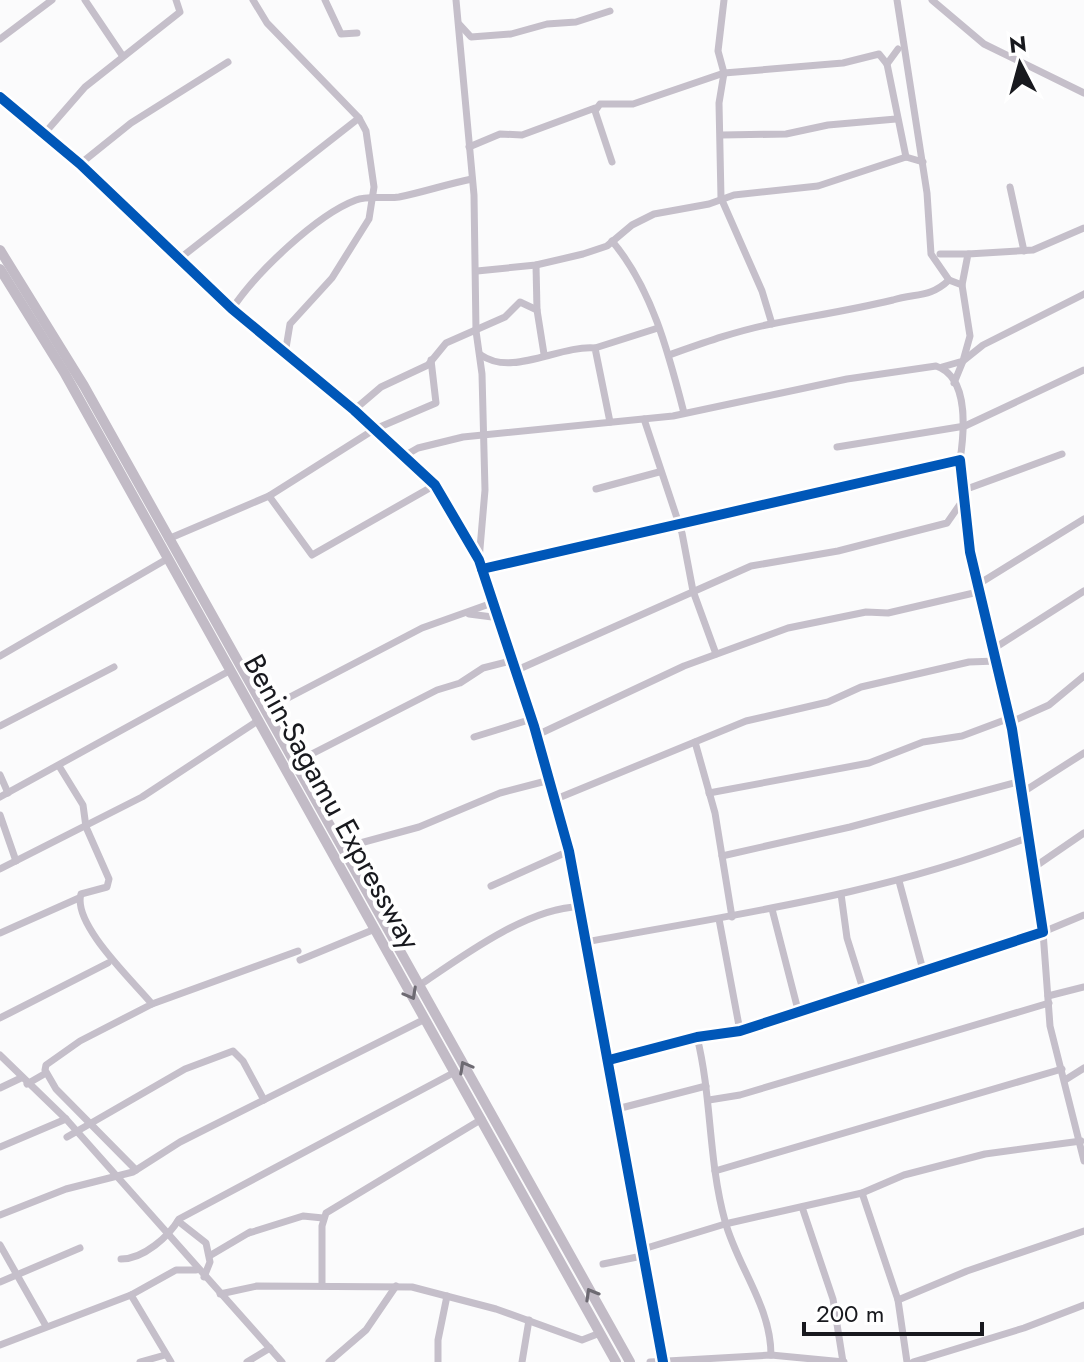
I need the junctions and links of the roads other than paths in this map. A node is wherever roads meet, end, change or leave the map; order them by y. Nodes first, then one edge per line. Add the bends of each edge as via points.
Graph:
1 (52, 0) edge
2 (85, 0) edge
3 (176, 0) edge
4 (253, 0) edge
5 (325, 0) edge
6 (456, 0) edge
7 (724, 0) edge
8 (897, 0) edge
9 (932, 0) edge
10 (610, 11) dead end
11 (459, 23) junction
12 (357, 33) dead end
13 (0, 39) edge
14 (898, 49) dead end
15 (122, 55) junction
16 (228, 62) dead end
17 (887, 64) junction
18 (724, 73) junction
19 (1084, 93) edge
20 (0, 97) edge
21 (595, 108) junction
22 (359, 118) junction
23 (896, 119) junction
24 (44, 134) junction
25 (722, 135) junction
26 (469, 147) junction
27 (906, 157) junction
28 (612, 162) dead end
29 (923, 162) junction
30 (80, 164) junction
31 (472, 179) junction
32 (1010, 187) dead end
33 (721, 198) junction
34 (375, 199) junction
35 (1084, 228) edge
36 (612, 241) junction
37 (0, 250) edge
38 (1024, 251) junction
39 (940, 254) dead end
40 (969, 254) junction
41 (179, 259) junction
42 (536, 265) junction
43 (0, 269) edge
44 (477, 271) junction
45 (949, 280) junction
46 (962, 285) junction
47 (1084, 294) edge
48 (232, 309) junction
49 (537, 310) junction
50 (772, 324) junction
51 (658, 328) junction
52 (476, 331) junction
53 (595, 348) junction
54 (285, 354) junction
55 (544, 354) junction
56 (481, 355) junction
57 (669, 355) junction
58 (431, 360) junction
59 (963, 361) junction
60 (942, 367) junction
61 (1084, 370) edge
62 (954, 383) junction
63 (354, 410) junction
64 (684, 413) junction
65 (644, 419) junction
66 (610, 422) junction
67 (965, 426) junction
68 (375, 429) junction
69 (484, 436) junction
70 (837, 447) dead end
71 (1062, 454) dead end
72 (404, 456) junction
73 (960, 460) junction
74 (659, 472) junction
75 (435, 485) junction
76 (596, 489) dead end
77 (964, 494) junction
78 (269, 496) junction
79 (1084, 519) edge
80 (947, 523) junction
81 (679, 524) junction
82 (966, 526) junction
83 (168, 539) junction
84 (167, 559) junction
85 (481, 565) junction
86 (978, 588) junction
87 (693, 591) junction
88 (1084, 591) edge
89 (495, 602) junction
90 (467, 614) junction
91 (500, 618) junction
92 (993, 649) junction
93 (716, 654) junction
94 (0, 656) edge
95 (514, 660) junction
96 (996, 661) junction
97 (114, 667) dead end
98 (231, 670) junction
99 (517, 670) junction
100 (1084, 676) edge
101 (262, 715) junction
102 (532, 719) junction
103 (1010, 720) junction
104 (0, 726) edge
105 (537, 735) junction
106 (474, 737) dead end
107 (695, 742) junction
108 (1084, 753) edge
109 (294, 763) junction
110 (59, 766) junction
111 (0, 775) edge
112 (550, 780) junction
113 (1021, 781) junction
114 (1023, 792) junction
115 (709, 793) junction
116 (4, 795) edge
117 (556, 799) junction
118 (0, 815) edge
119 (86, 827) junction
120 (1084, 833) edge
121 (1029, 837) junction
122 (342, 848) junction
123 (569, 851) junction
124 (722, 856) junction
125 (16, 861) junction
126 (1033, 868) junction
127 (0, 869) edge
128 (899, 881) junction
129 (491, 886) dead end
130 (841, 894) junction
131 (79, 898) junction
132 (579, 907) junction
133 (772, 909) junction
134 (1084, 915) edge
135 (732, 917) junction
136 (719, 919) junction
137 (375, 929) junction
138 (1043, 932) junction
139 (0, 933) edge
140 (586, 942) junction
141 (108, 963) dead end
142 (923, 970) junction
143 (420, 985) junction
144 (1084, 987) edge
145 (863, 989) junction
146 (1048, 1000) junction
147 (152, 1004) junction
148 (798, 1010) junction
149 (0, 1018) edge
150 (425, 1019) junction
151 (740, 1031) junction
152 (697, 1037) junction
153 (0, 1055) edge
154 (609, 1060) junction
155 (1084, 1068) edge
156 (1062, 1069) junction
157 (455, 1072) junction
158 (46, 1073) junction
159 (162, 1079) dead end
160 (1065, 1080) junction
161 (24, 1081) junction
162 (706, 1086) junction
163 (0, 1088) edge
164 (264, 1100) junction
165 (709, 1100) junction
166 (617, 1109) junction
167 (66, 1119) junction
168 (482, 1119) junction
169 (89, 1123) junction
170 (77, 1131) junction
171 (67, 1137) junction
172 (1082, 1144) edge
173 (0, 1147) edge
174 (114, 1150) junction
175 (100, 1157) junction
176 (1084, 1161) edge
177 (136, 1170) junction
178 (715, 1171) junction
179 (118, 1178) junction
180 (862, 1193) junction
181 (802, 1207) junction
182 (0, 1215) edge
183 (323, 1218) junction
184 (725, 1224) junction
185 (262, 1225) dead end
186 (177, 1228) junction
187 (1084, 1231) edge
188 (249, 1233) junction
189 (0, 1245) edge
190 (80, 1248) dead end
191 (641, 1253) junction
192 (211, 1255) junction
193 (121, 1259) dead end
194 (603, 1264) dead end
195 (196, 1270) junction
196 (17, 1275) junction
197 (204, 1277) junction
198 (0, 1282) edge
199 (322, 1286) junction
200 (396, 1286) junction
201 (220, 1294) junction
202 (131, 1295) junction
203 (447, 1296) junction
204 (898, 1300) junction
205 (1084, 1305) edge
206 (529, 1320) junction
207 (46, 1326) junction
208 (600, 1333) junction
209 (0, 1345) edge
210 (270, 1348) junction
211 (165, 1355) junction
212 (771, 1355) junction
213 (662, 1361) edge
214 (140, 1362) edge
215 (171, 1362) edge
216 (247, 1362) edge
217 (282, 1362) edge
218 (329, 1362) edge
219 (438, 1362) edge
220 (522, 1362) edge
221 (616, 1362) edge
222 (630, 1362) edge
223 (650, 1362) edge
224 (844, 1362) edge
225 (910, 1362) edge

1 - 13 street
2 - 15 street
3 - 15 street via 180,12
4 - 22 street via 267,23
5 - 12 street via 341,34
6 - 11 street
7 - 18 street via 718,51
8 - 29 street
9 - 19 street via 984,44
10 - 11 street via 482,38 471,37
11 - 26 street
14 - 17 street
15 - 24 street
16 - 30 street via 131,123
17 - 18 street via 879,54 870,54 843,63
17 - 23 street
18 - 21 street via 633,104 609,102
18 - 25 street via 719,103
20 - 24 street
21 - 26 street via 522,135 500,134
21 - 28 street
22 - 34 street via 366,131
22 - 41 street
23 - 25 street via 786,134
23 - 27 street
24 - 30 street
25 - 33 street
26 - 31 street
27 - 29 street
27 - 33 street via 818,186
29 - 45 street via 931,254
30 - 41 street
31 - 34 street
31 - 44 street
32 - 38 street
33 - 36 street via 654,214
33 - 50 street
34 - 48 street via 340,208 290,246 248,284
34 - 54 street via 365,231 290,324
35 - 38 street
36 - 42 street
36 - 51 street
37 - 83 highway via 84,386
38 - 40 street
39 - 40 street
40 - 46 street
41 - 48 street
42 - 44 street
42 - 49 street
43 - 84 highway, Benin-Sagamu Expressway via 64,372
44 - 52 street
45 - 46 street
45 - 50 street via 926,296
46 - 59 street via 970,336
47 - 59 street via 983,345
48 - 54 street
49 - 52 street via 520,302 505,317 481,324
49 - 55 street
50 - 57 street
51 - 53 street
51 - 57 street
52 - 56 street
52 - 58 street via 446,343
53 - 55 street
53 - 66 street
54 - 63 street
55 - 56 street via 510,364 492,363
56 - 69 street
57 - 64 street
58 - 63 street via 372,392
58 - 68 street via 436,403
59 - 60 street
59 - 62 street
60 - 62 street
60 - 64 street via 847,379
61 - 67 street
62 - 67 street
63 - 68 street
64 - 65 street
65 - 66 street
65 - 74 street
66 - 69 street
67 - 70 street
67 - 73 street
68 - 72 street
68 - 78 street
69 - 72 street via 439,442
69 - 85 street
71 - 77 street
72 - 75 street
73 - 77 street
73 - 81 street
74 - 76 street
74 - 81 street
75 - 78 street via 312,555
75 - 85 street
77 - 80 street
77 - 82 street
78 - 83 street
79 - 86 street
80 - 82 street
80 - 87 street via 751,566
81 - 85 street
81 - 87 street
82 - 86 street
83 - 101 highway
84 - 94 street
84 - 98 highway, Benin-Sagamu Expressway
85 - 89 street
86 - 92 street
86 - 93 street via 888,613 866,612 788,628
87 - 93 street
87 - 99 street
88 - 92 street
89 - 90 street
89 - 91 street
90 - 91 street
90 - 101 street via 422,628
91 - 95 street
92 - 96 street
93 - 105 street
95 - 99 street
95 - 109 street via 483,668
96 - 103 street
96 - 107 street via 969,662 861,687
97 - 104 street
98 - 101 highway, Benin-Sagamu Expressway
98 - 110 street
99 - 102 street
100 - 103 street via 1049,705
101 - 109 highway
101 - 119 street via 142,797
101 - 137 highway, Benin-Sagamu Expressway
102 - 105 street
102 - 106 street
103 - 113 street
103 - 115 street via 923,742 869,763
105 - 112 street
107 - 115 street
107 - 117 street
108 - 114 street
109 - 122 highway
110 - 116 street
110 - 119 street via 83,805
111 - 116 street
112 - 117 street
112 - 122 street
113 - 114 street
113 - 124 street
114 - 121 street
115 - 124 street
117 - 123 street
118 - 125 street
119 - 125 street
119 - 131 street via 109,884
120 - 126 street
121 - 126 street
121 - 128 street
122 - 143 highway
123 - 129 street
123 - 132 street
124 - 135 street
125 - 127 street
126 - 138 street
128 - 130 street
128 - 142 street
130 - 133 street
130 - 145 street via 847,938
131 - 139 street
131 - 147 street via 103,950
132 - 140 street
132 - 143 street via 555,910 484,940
133 - 135 street
133 - 148 street
134 - 138 street
135 - 136 street
136 - 140 street
136 - 151 street
137 - 147 street
137 -> 150 highway, Benin-Sagamu Expressway
138 - 142 street
138 - 146 street
140 - 154 street
141 - 149 street
142 - 145 street
222 -> 143 highway
144 - 146 street
145 - 148 street
146 - 156 street
146 - 165 street
147 - 158 street via 80,1041 46,1065
148 - 151 street
150 - 157 highway, Benin-Sagamu Expressway
150 - 164 street
151 - 152 street
152 - 154 street
152 - 162 street
153 - 161 street
154 - 166 street
155 - 160 street
156 - 160 street
156 - 178 street
157 - 168 highway, Benin-Sagamu Expressway
157 - 186 street
158 - 161 street
158 - 169 street
159 - 171 street
160 - 172 street
161 - 163 street
161 - 167 street
162 - 165 street
162 - 166 street
164 - 171 street via 233,1051 185,1069
164 - 177 street
165 - 178 street
166 - 191 street
167 - 170 street
167 - 173 street
168 - 183 street
168 - 208 highway, Benin-Sagamu Expressway
169 - 170 street
169 - 171 street
169 - 174 street
170 - 175 street
172 - 176 street
172 - 180 street via 985,1154 904,1175
174 - 175 street
174 - 177 street
175 - 179 street
177 - 179 street
178 - 184 street
179 - 182 street via 66,1189
179 - 186 street
180 - 181 street
180 - 204 street
181 - 184 street
181 - 224 street via 833,1299
183 - 188 street via 303,1216
183 - 199 street
184 - 191 street
184 - 212 street via 761,1307
185 - 188 street
186 - 192 street via 206,1243
186 - 193 street via 133,1258
186 - 195 street
187 - 204 street
188 - 192 street
189 - 196 street
190 - 196 street
191 - 194 street
191 - 213 street
192 - 197 street
195 - 197 street
195 - 202 street via 176,1270
196 - 198 street
196 - 207 street
197 - 201 street
199 - 200 street
199 - 201 street via 257,1286
200 - 203 street
200 - 218 street via 366,1330
201 - 210 street
202 - 207 street
202 - 211 street
203 - 206 street
203 - 219 street
204 - 225 street
205 - 225 street
206 - 208 street via 582,1340
206 - 220 street
207 - 209 street
208 - 221 highway, Benin-Sagamu Expressway
210 - 216 street
210 - 217 street
211 - 214 street
211 - 215 street
212 - 213 street
212 - 224 street
213 - 223 street

